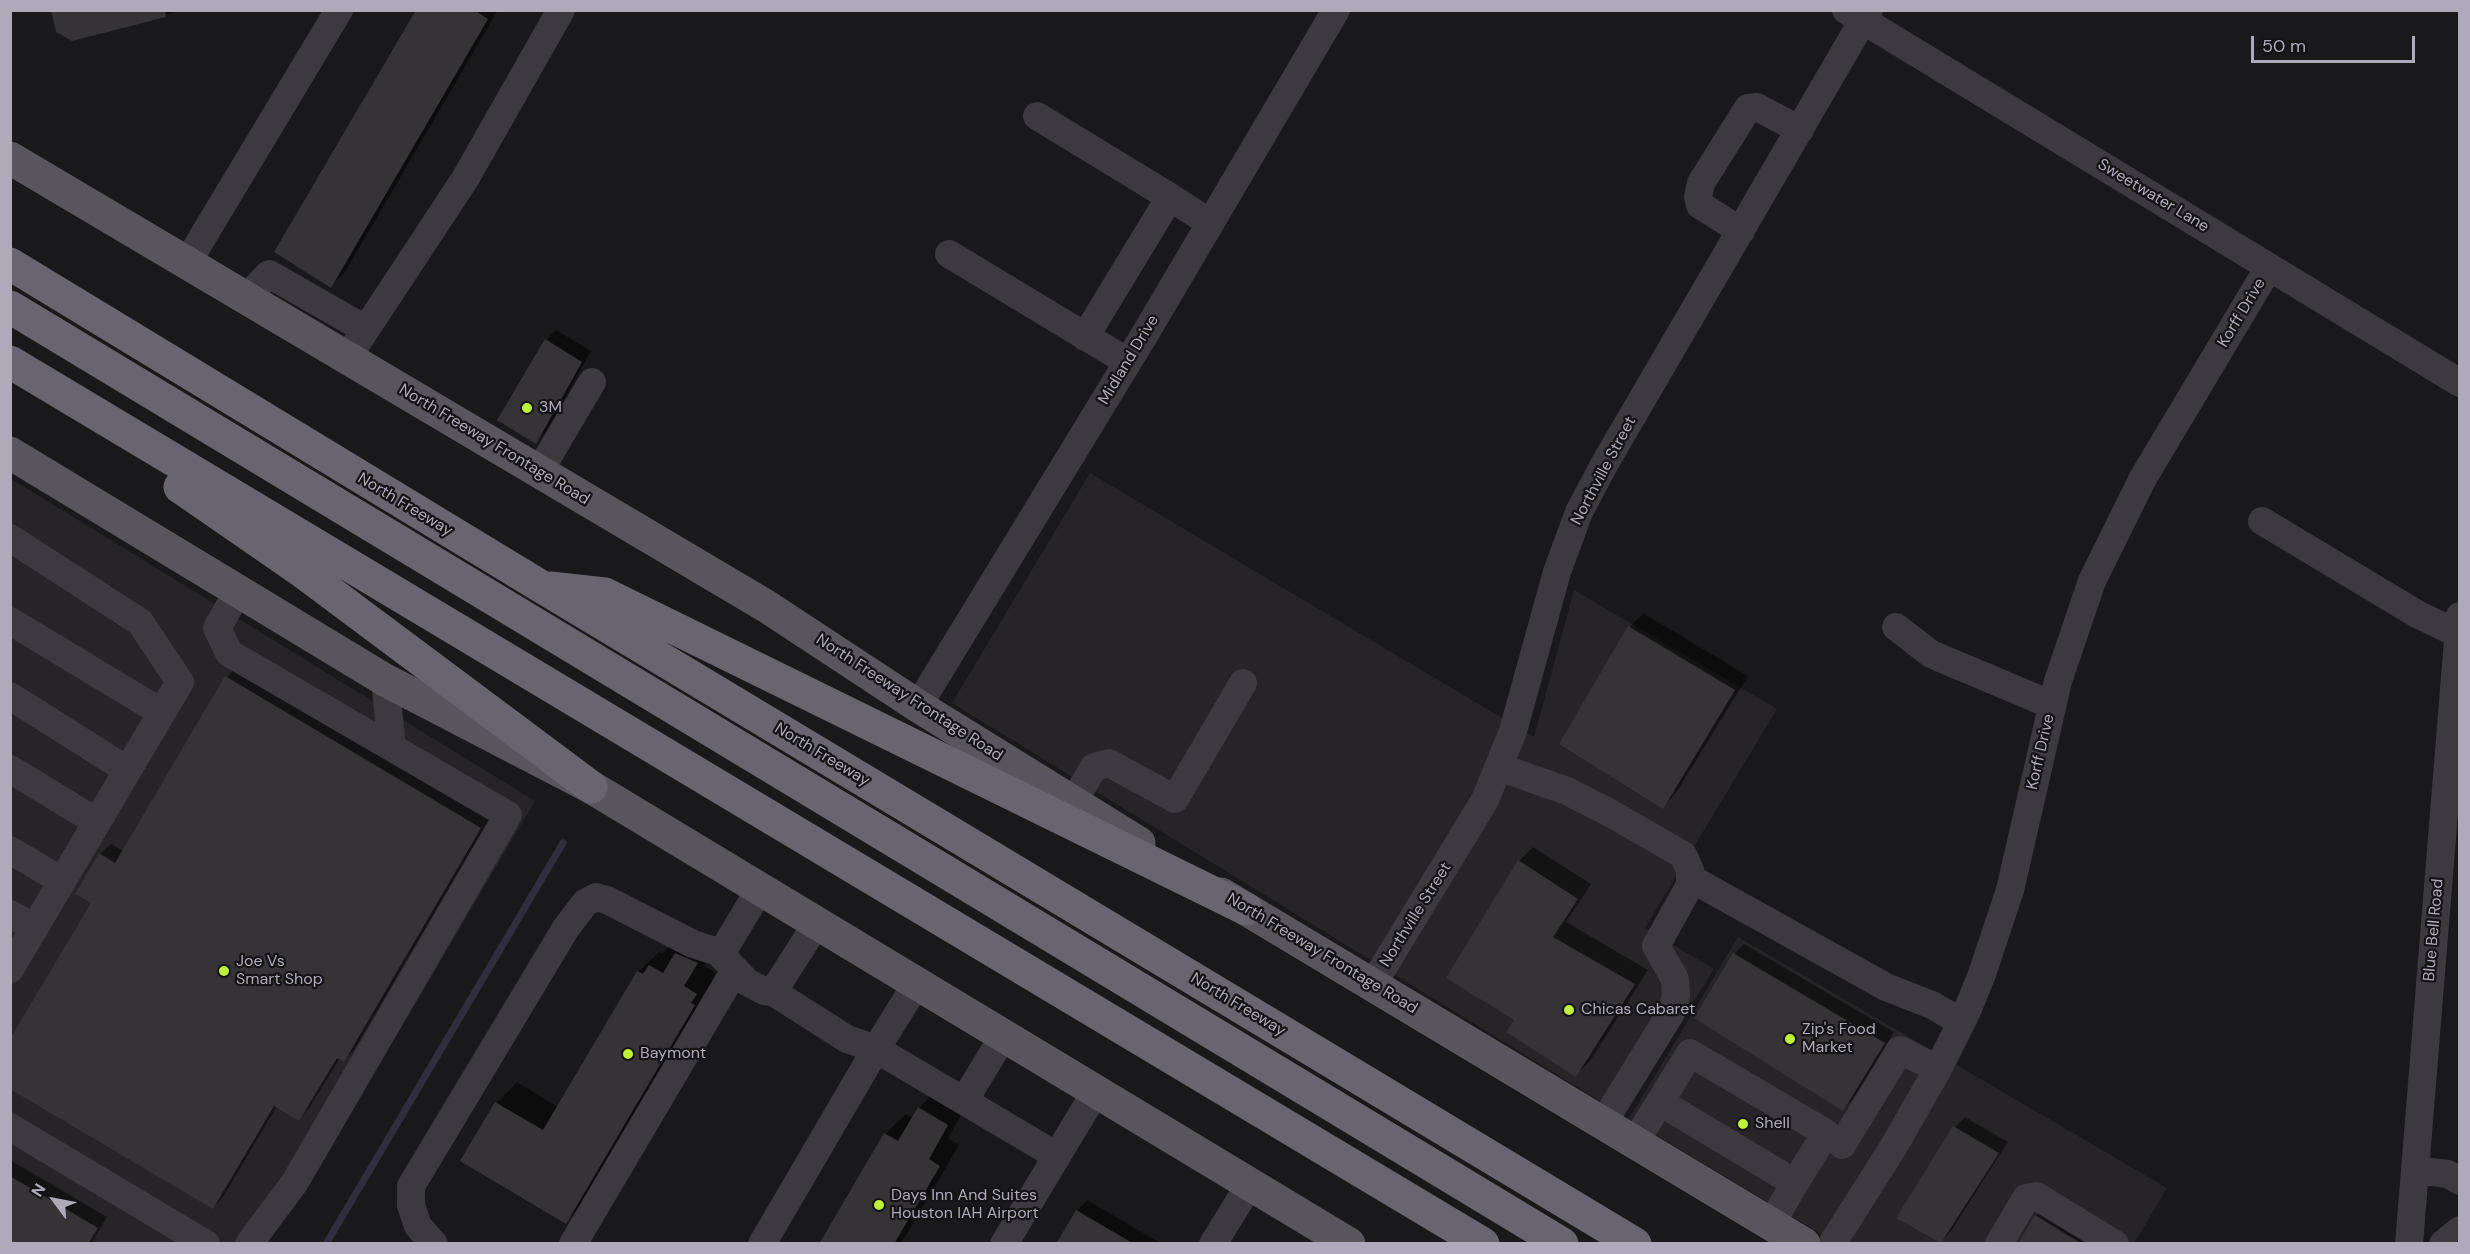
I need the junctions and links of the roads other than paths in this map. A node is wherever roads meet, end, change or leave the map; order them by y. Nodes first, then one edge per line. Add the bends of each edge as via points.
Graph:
1 (339, 10) edge
2 (561, 10) edge
3 (1336, 10) edge
4 (1860, 14) edge
5 (1037, 116) dead end
6 (1800, 130) junction
7 (10, 158) edge
8 (1170, 197) junction
9 (1210, 223) junction
10 (1741, 231) junction
11 (949, 254) dead end
12 (187, 263) junction
13 (10, 264) edge
14 (2269, 267) junction
15 (246, 298) junction
16 (10, 307) edge
17 (365, 329) junction
18 (1084, 337) junction
19 (347, 358) junction
20 (10, 362) edge
21 (1128, 362) junction
22 (10, 370) edge
23 (592, 382) dead end
24 (2460, 383) edge
25 (10, 453) edge
26 (539, 472) junction
27 (2262, 521) dead end
28 (10, 538) edge
29 (542, 587) junction
30 (241, 593) junction
31 (10, 621) edge
32 (2459, 625) edge
33 (1896, 627) dead end
34 (385, 680) junction
35 (1243, 683) dead end
36 (10, 696) edge
37 (2052, 705) junction
38 (918, 706) junction
39 (162, 712) junction
40 (392, 747) junction
41 (1498, 767) junction
42 (10, 769) edge
43 (127, 770) junction
44 (591, 787) junction
45 (1073, 802) junction
46 (97, 822) junction
47 (10, 850) edge
48 (1690, 878) junction
49 (62, 881) junction
50 (759, 889) junction
51 (1246, 909) junction
52 (10, 914) edge
53 (817, 923) junction
54 (35, 928) junction
55 (726, 961) junction
56 (10, 969) edge
57 (917, 983) junction
58 (1373, 984) junction
59 (773, 992) junction
60 (1961, 1023) junction
61 (1004, 1035) junction
62 (876, 1049) junction
63 (1938, 1069) junction
64 (1096, 1091) junction
65 (964, 1101) junction
66 (1660, 1102) junction
67 (1603, 1123) junction
68 (10, 1127) edge
69 (1834, 1139) junction
70 (1635, 1142) junction
71 (1057, 1156) junction
72 (1879, 1169) junction
73 (2415, 1170) junction
74 (2460, 1181) edge
75 (1795, 1183) junction
76 (1250, 1184) junction
77 (1771, 1224) junction
78 (2460, 1230) edge
79 (1218, 1242) edge
80 (206, 1244) edge
81 (249, 1244) edge
82 (434, 1244) edge
83 (573, 1244) edge
84 (762, 1244) edge
85 (1004, 1244) edge
86 (1349, 1244) edge
87 (1483, 1244) edge
88 (1562, 1244) edge
89 (1635, 1244) edge
90 (1804, 1244) edge
91 (1832, 1244) edge
92 (1999, 1244) edge
93 (2115, 1244) edge
94 (2409, 1244) edge
95 (2443, 1244) edge

1 - 12 street
2 - 17 street via 465,179
3 - 9 street, Midland Drive
4 - 6 street, Northville Street
4 - 14 street, Sweetwater Lane
5 - 8 street
6 - 10 street, Northville Street
6 - 10 street via 1757,107 1748,108 1701,183 1700,205
7 - 12 main road, North Freeway Frontage Road
8 - 9 street
8 - 18 street
9 - 21 street, Midland Drive
10 - 41 street, Northville Street via 1579,512 1557,572 1513,731
11 - 18 street
12 - 15 main road, North Freeway Frontage Road
13 - 29 highway, North Freeway
14 - 24 street, Sweetwater Lane
14 - 37 street, Korff Drive via 2143,478 2092,581
15 - 17 street via 269,274
15 - 19 main road, North Freeway Frontage Road
16 - 88 highway
17 - 19 street
18 - 21 street
19 - 26 main road, North Freeway Frontage Road
20 - 87 highway
21 - 38 street, Midland Drive
22 - 44 highway via 303,572
23 - 26 street
25 - 30 main road
26 - 38 main road, North Freeway Frontage Road via 766,606
27 - 32 street via 2417,614
28 - 39 street via 140,622 180,682
29 - 51 highway via 605,594
29 - 89 highway, North Freeway
30 - 34 main road
30 - 40 street via 217,628 229,653
31 - 39 street
32 - 73 street, Blue Bell Road
33 - 37 street via 1931,654
34 - 40 street
34 - 44 main road
35 - 45 street via 1175,799 1109,763 1094,767
36 - 43 street
37 - 60 street, Korff Drive via 2010,890
38 - 45 main road, North Freeway Frontage Road
39 - 43 street
40 - 81 street via 507,815 295,1182
41 - 48 street via 1567,791 1669,845 1683,855
41 - 58 street, Northville Street via 1475,818
42 - 46 street
43 - 46 street
44 - 50 main road
45 - 51 main road, North Freeway Frontage Road
46 - 49 street
47 - 49 street
48 - 60 street via 1886,987 1932,1005
48 - 67 street via 1690,885 1656,946 1675,979 1671,1013
49 - 54 street
50 - 53 main road
50 - 55 street via 724,949
51 - 58 main road, North Freeway Frontage Road
52 - 54 street
53 - 57 main road
53 - 59 street
54 - 56 street
55 - 59 street via 747,982
55 - 82 street via 607,900 596,897 585,903 566,928 411,1186 411,1205 418,1226
55 - 83 street
57 - 61 main road
57 - 62 street
58 - 67 main road, North Freeway Frontage Road
59 - 62 street via 847,1039
60 - 63 street, Korff Drive
61 - 64 main road
61 - 65 street
62 - 65 street
62 - 84 street
63 - 69 street via 1900,1050
63 - 72 street, Korff Drive
64 - 71 street
64 - 76 main road
65 - 71 street
66 - 69 street via 1690,1053
66 - 70 street
66 - 75 street
67 - 70 main road, North Freeway Frontage Road
68 - 80 street
69 - 72 street
69 - 75 street
70 - 77 main road, North Freeway Frontage Road
71 - 85 street
72 - 91 street, Korff Drive
73 - 74 street via 2448,1174
73 - 94 street, Blue Bell Road
75 - 77 street
76 - 79 street
76 - 86 main road
77 - 90 main road, North Freeway Frontage Road
78 - 95 street
92 - 93 street via 2026,1198 2036,1196

